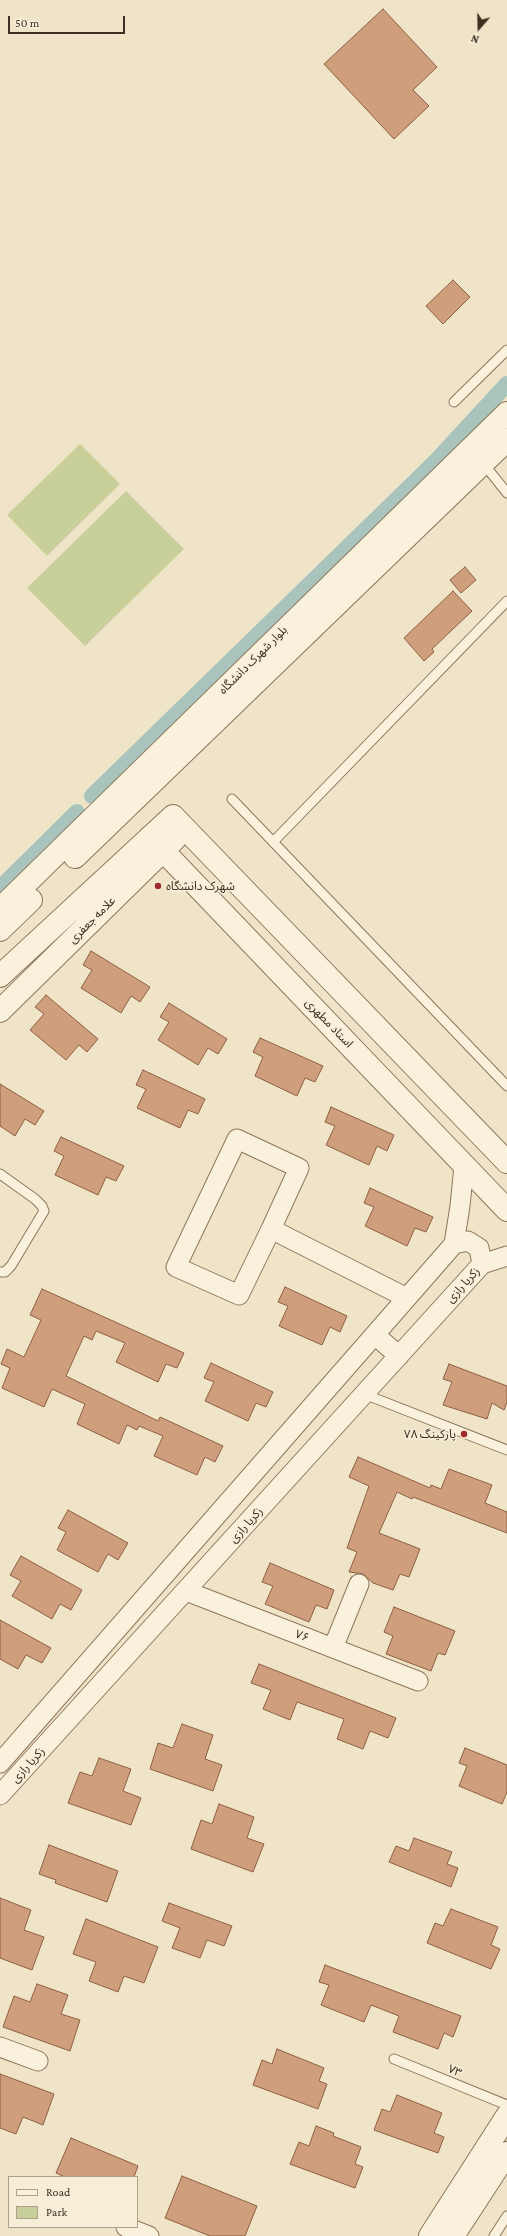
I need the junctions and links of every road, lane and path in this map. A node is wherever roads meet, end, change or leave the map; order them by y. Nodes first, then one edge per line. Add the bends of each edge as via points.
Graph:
1 (507, 350) edge
2 (454, 402) dead end
3 (507, 413) edge
4 (507, 440) edge
5 (483, 463) junction
6 (507, 493) edge
7 (507, 601) edge
8 (232, 799) dead end
9 (273, 842) junction
10 (157, 843) junction
11 (0, 909) edge
12 (0, 930) edge
13 (0, 976) edge
14 (0, 1011) edge
15 (507, 1086) edge
16 (507, 1162) edge
17 (464, 1166) junction
18 (0, 1174) edge
19 (507, 1210) edge
20 (272, 1229) junction
21 (454, 1244) junction
22 (507, 1256) edge
23 (482, 1264) junction
24 (0, 1272) edge
25 (407, 1298) junction
26 (374, 1335) junction
27 (399, 1356) junction
28 (364, 1394) junction
29 (507, 1450) edge
30 (190, 1547) junction
31 (210, 1565) junction
32 (359, 1584) dead end
33 (186, 1591) junction
34 (333, 1648) junction
35 (418, 1680) dead end
36 (0, 1763) edge
37 (0, 1796) edge
38 (0, 2047) edge
39 (394, 2059) dead end
40 (38, 2061) dead end
41 (507, 2105) edge
42 (507, 2116) edge
43 (507, 2153) edge
44 (507, 2216) edge
45 (129, 2231) edge
46 (149, 2236) edge
47 (430, 2236) edge
48 (453, 2236) edge
49 (494, 2236) edge

1 - 2 lane
3 - 11 street, بلوار شهرک دانشگاه
4 - 5 street, بلوار شهرک دانشگاه
5 - 6 lane
5 - 12 street, بلوار شهرک دانشگاه
7 - 9 lane
8 - 9 lane
9 - 15 lane
10 - 13 street, علامه جعفری
10 - 14 street, علامه جعفری
10 - 16 street, علامه جعفری via 179,823
10 - 17 street, استاد مطهری
17 - 19 street, استاد مطهری
17 - 21 street
18 - 24 lane via 35,1199 44,1211 11,1266 5,1272
20 - 20 street via 239,1295 176,1267 237,1139 299,1168
20 - 25 street
21 - 23 street, زکریا رازی via 468,1241 479,1248
21 - 25 street, زکریا رازی
22 - 23 street
23 - 27 street, زکریا رازی
25 - 26 street, زکریا رازی
26 - 27 street
26 - 30 street, زکریا رازی
27 - 28 street, زکریا رازی
28 - 29 lane
28 - 31 street, زکریا رازی
30 - 31 street
30 - 36 street, زکریا رازی
31 - 33 street, زکریا رازی
32 - 34 street
33 - 34 street, ۷۶
33 - 37 street, زکریا رازی
34 - 35 street, ۷۶
38 - 40 street
39 - 41 lane, ۷۳
42 - 47 street
43 - 48 street
44 - 49 lane
45 - 46 street

